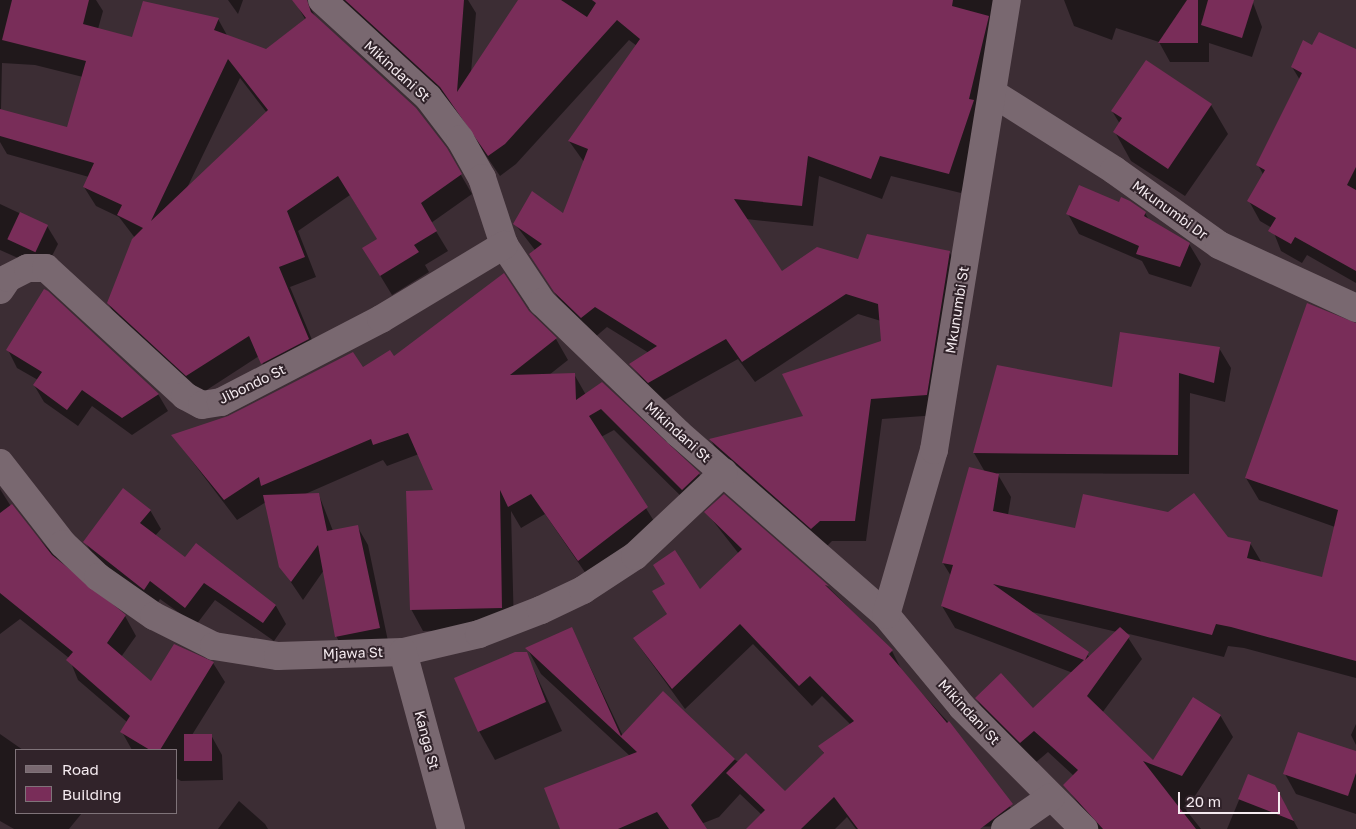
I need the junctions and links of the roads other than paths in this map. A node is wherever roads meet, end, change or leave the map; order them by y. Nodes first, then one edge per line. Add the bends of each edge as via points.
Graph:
1 (322, 0) edge
2 (1007, 0) edge
3 (994, 94) junction
4 (504, 245) junction
5 (0, 290) edge
6 (1356, 308) edge
7 (0, 463) edge
8 (724, 472) junction
9 (886, 615) junction
10 (403, 652) junction
11 (1051, 797) junction
12 (451, 829) edge
13 (1005, 829) edge
14 (1084, 829) edge

1 - 4 street, Mikindani St via 428,97 460,139 482,178
2 - 3 street, Mkunumbi St
3 - 6 street, Mkunumbi Dr via 1114,170 1219,245
3 - 9 street, Mkunumbi St via 934,450
4 - 5 street, Jibondo St via 381,319 221,402 202,405 186,396 46,268 28,268 8,278
4 - 8 street, Mikindani St via 542,302
7 - 10 street, Mjawa St via 64,544 98,577 154,616 214,646 278,656
8 - 9 street, Mikindani St
8 - 10 street, Mjawa St via 636,556 583,590 479,634
9 - 11 street, Mikindani St via 962,707
10 - 12 street, Kanga St
11 - 13 street
11 - 14 street, Mikindani St

